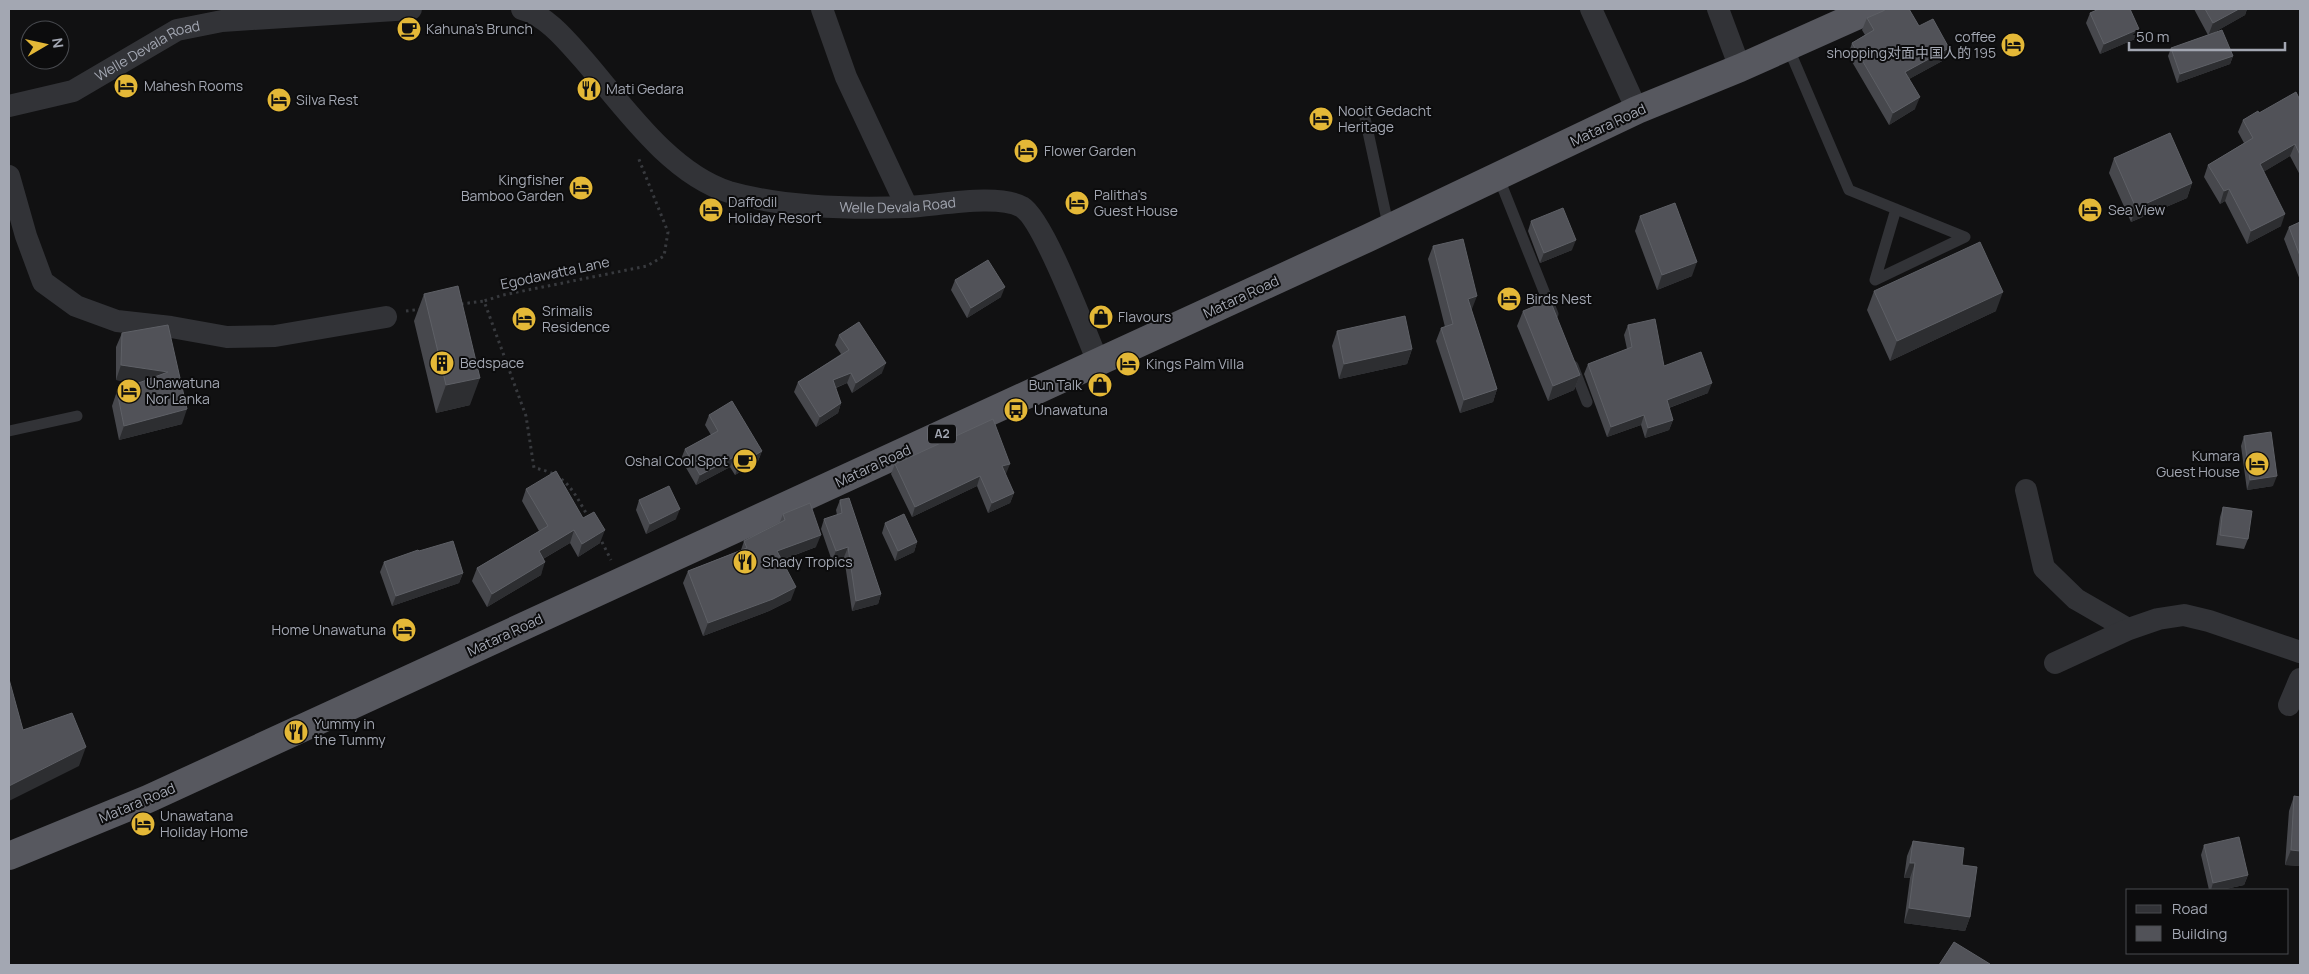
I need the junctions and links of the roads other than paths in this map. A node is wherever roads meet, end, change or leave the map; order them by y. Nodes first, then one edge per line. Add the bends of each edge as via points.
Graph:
1 (412, 9) edge
2 (522, 9) edge
3 (822, 9) edge
4 (1591, 9) edge
5 (1718, 9) edge
6 (1872, 9) edge
7 (557, 19) edge
8 (1788, 47) junction
9 (1740, 68) junction
10 (9, 106) edge
11 (1637, 110) junction
12 (1366, 118) dead end
13 (9, 176) edge
14 (1498, 176) junction
15 (907, 207) junction
16 (1896, 209) junction
17 (1389, 229) junction
18 (386, 317) road end
19 (1555, 321) edge
20 (1569, 357) edge
21 (1098, 362) junction
22 (1587, 402) dead end
23 (77, 416) dead end
24 (9, 430) edge
25 (2026, 490) dead end
26 (2128, 630) junction
27 (2300, 652) edge
28 (2055, 663) dead end
29 (2300, 680) edge
30 (2289, 705) dead end
31 (9, 856) edge

1 - 10 street, Welle Devala Road via 222,21 177,30 73,91
2 - 7 street, Welle Devala Road
3 - 15 street via 846,77
4 - 11 street
5 - 9 street
6 - 8 highway, Matara Road / A2
7 - 15 street, Welle Devala Road via 656,144 697,177 729,192 804,206
8 - 9 highway, Matara Road / A2
8 - 16 lane via 1848,190
9 - 11 highway, Matara Road / A2
11 - 14 highway, Matara Road / A2
12 - 17 lane
13 - 18 street via 43,282 76,306 116,321 227,338 275,336
14 - 17 highway, Matara Road / A2
14 - 19 lane
15 - 21 street, Welle Devala Road via 1005,201 1022,207 1035,219
16 - 16 lane via 1913,216 1965,237 1875,280
17 - 21 highway, Matara Road / A2
20 - 22 lane
21 - 31 highway, Matara Road / A2 via 148,799
23 - 24 lane
25 - 26 street via 2044,568 2076,599
26 - 27 street via 2158,619 2184,615 2208,620
26 - 28 street
29 - 30 street

